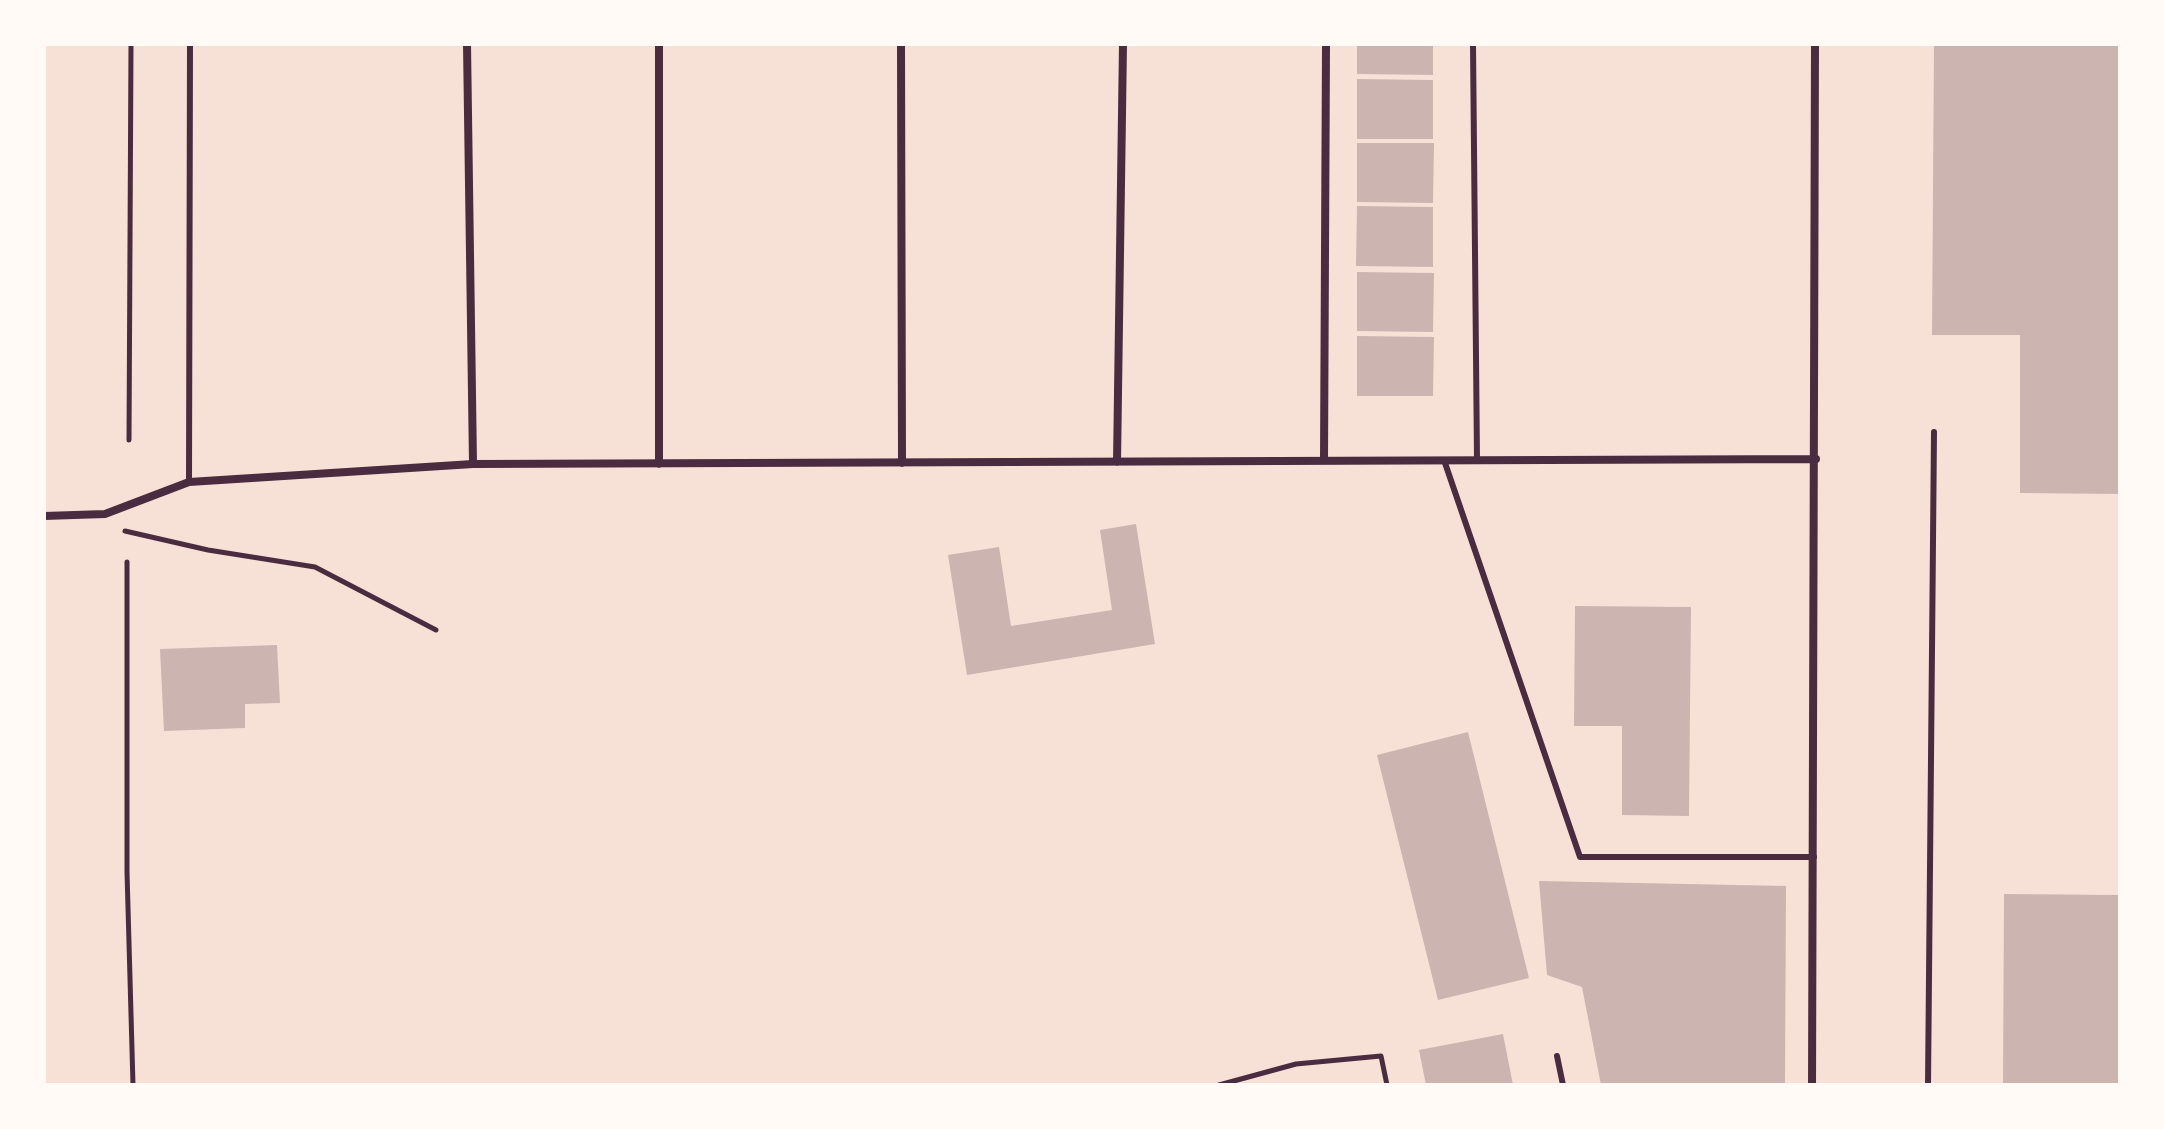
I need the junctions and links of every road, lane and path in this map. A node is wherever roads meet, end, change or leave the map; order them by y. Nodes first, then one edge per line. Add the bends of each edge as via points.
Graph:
1 (131, 44) edge
2 (190, 44) edge
3 (467, 44) edge
4 (659, 44) edge
5 (901, 44) edge
6 (1123, 44) edge
7 (1326, 44) edge
8 (1473, 44) edge
9 (1815, 44) edge
10 (1934, 432) dead end
11 (129, 440) dead end
12 (1816, 459) junction
13 (1324, 460) junction
14 (1444, 460) junction
15 (1477, 460) junction
16 (1117, 462) junction
17 (902, 463) junction
18 (473, 464) junction
19 (659, 464) junction
20 (189, 482) junction
21 (105, 514) junction
22 (44, 516) edge
23 (127, 562) dead end
24 (436, 630) dead end
25 (1814, 857) junction
26 (1557, 1056) dead end
27 (133, 1085) edge
28 (1219, 1085) edge
29 (1387, 1085) edge
30 (1563, 1085) edge
31 (1812, 1085) edge
32 (1928, 1085) edge

1 - 11 path
2 - 20 lane
3 - 18 street
4 - 19 street
5 - 17 street
6 - 16 street
7 - 13 street
8 - 15 lane
9 - 12 street
10 - 32 lane
12 - 15 street
12 - 25 street
13 - 14 street
13 - 16 street
14 - 15 street
14 - 25 lane via 1580,857
16 - 17 street
17 - 19 street
18 - 19 street
18 - 20 street
20 - 21 street
21 - 22 street
21 - 24 path via 127,533 315,567
23 - 27 path
25 - 31 street
26 - 30 lane
28 - 29 path via 1296,1064 1381,1056

